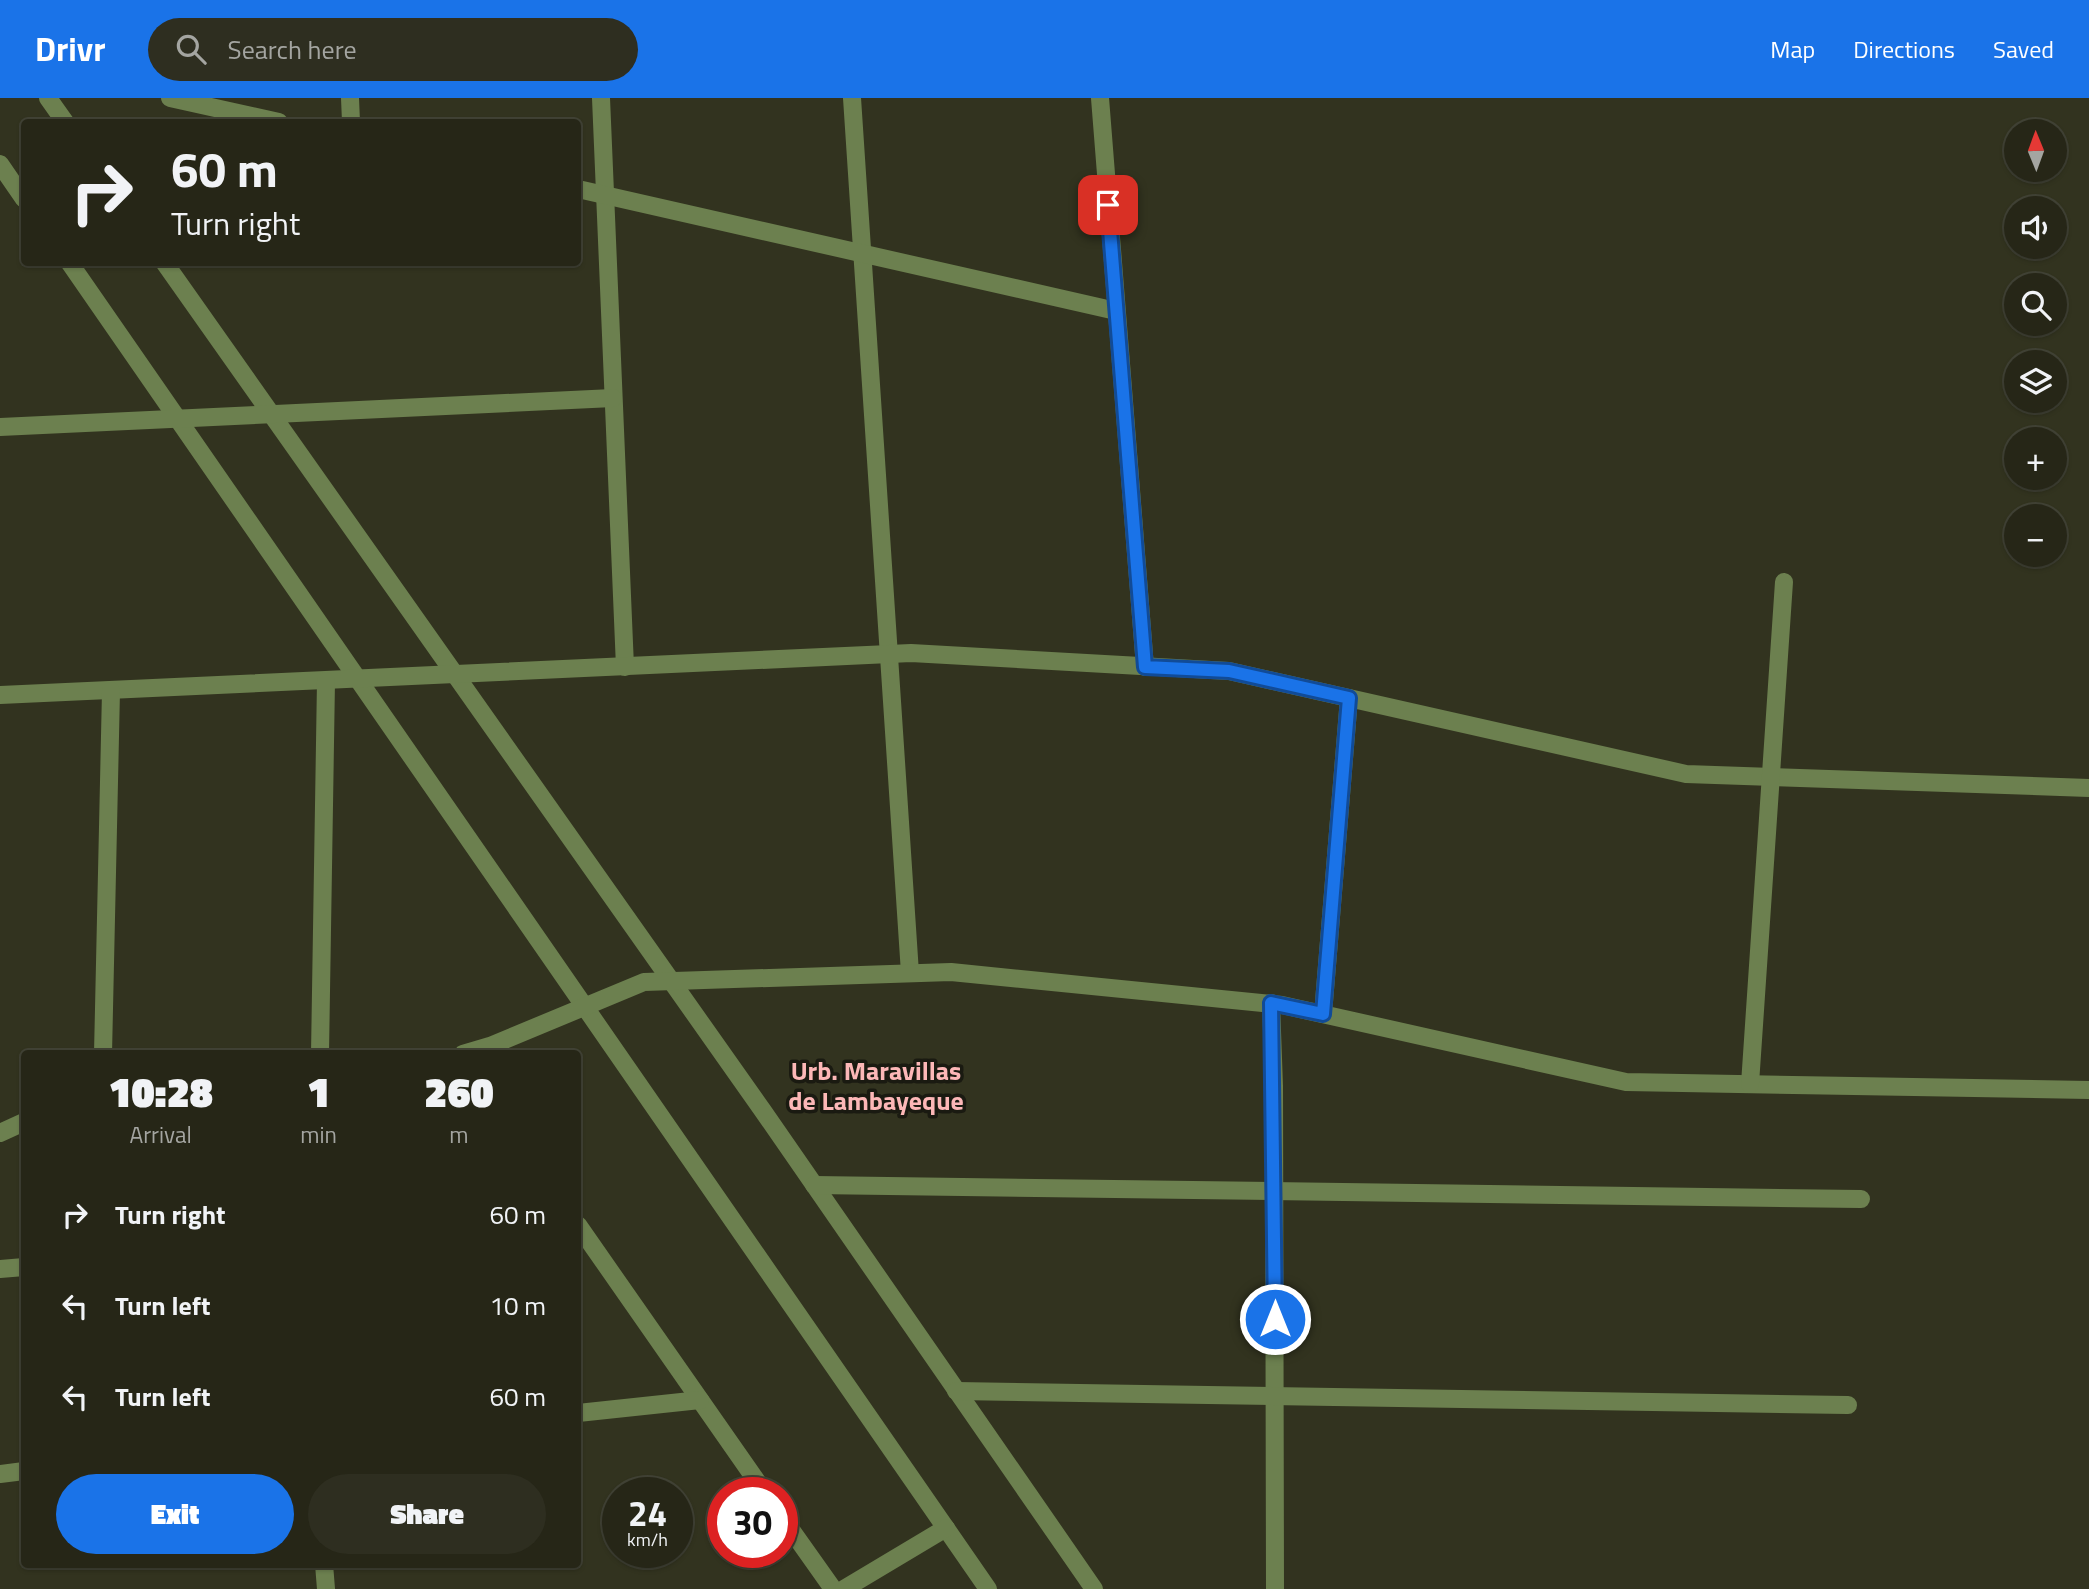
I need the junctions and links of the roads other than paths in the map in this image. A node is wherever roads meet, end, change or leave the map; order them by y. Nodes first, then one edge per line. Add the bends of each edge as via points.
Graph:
1 (48, 98) edge
2 (170, 98) edge
3 (350, 98) edge
4 (601, 98) edge
5 (852, 98) edge
6 (1100, 98) edge
7 (63, 119) edge
8 (265, 119) edge
9 (351, 119) edge
10 (2, 168) edge
11 (581, 190) edge
12 (21, 195) edge
13 (605, 195) junction
14 (862, 254) junction
15 (72, 266) edge
16 (167, 266) edge
17 (1116, 311) junction
18 (614, 398) junction
19 (271, 414) junction
20 (177, 418) junction
21 (0, 427) edge
22 (1784, 582) dead end
23 (888, 655) junction
24 (625, 667) junction
25 (1145, 667) junction
26 (455, 675) junction
27 (358, 679) junction
28 (326, 681) junction
29 (111, 691) junction
30 (0, 695) edge
31 (1349, 698) junction
32 (1770, 777) junction
33 (2089, 788) edge
34 (910, 973) junction
35 (671, 981) junction
36 (1271, 1003) junction
37 (585, 1007) junction
38 (1323, 1014) junction
39 (103, 1050) edge
40 (320, 1050) edge
41 (476, 1050) edge
42 (1750, 1084) junction
43 (2089, 1090) edge
44 (21, 1123) edge
45 (0, 1133) edge
46 (814, 1185) junction
47 (1274, 1191) junction
48 (1861, 1199) dead end
49 (581, 1228) edge
50 (21, 1267) edge
51 (0, 1269) edge
52 (956, 1391) junction
53 (1275, 1396) junction
54 (701, 1400) junction
55 (1848, 1405) dead end
56 (581, 1413) edge
57 (21, 1471) edge
58 (0, 1474) edge
59 (754, 1477) edge
60 (946, 1528) junction
61 (798, 1540) edge
62 (324, 1568) edge
63 (326, 1589) edge
64 (832, 1589) edge
65 (844, 1589) edge
66 (988, 1589) edge
67 (1094, 1589) edge
68 (1275, 1589) edge

1 - 7 street
2 - 8 street
3 - 9 street
4 - 13 street
5 - 14 street
6 - 17 street
10 - 12 street
11 - 13 street
13 - 14 street
13 - 18 street
14 - 17 street
14 - 23 street
15 - 20 street
16 - 19 street
17 - 25 street
18 - 19 street
18 - 24 street
19 - 20 street
19 - 26 street
20 - 21 street
20 - 27 street
22 - 32 street
23 - 24 street
23 - 25 street
23 - 34 street
24 - 26 street
25 - 31 street via 1229,671
26 - 27 street
26 - 35 street
27 - 28 street
27 - 37 street
28 - 29 street
28 - 40 street
29 - 30 street
29 - 39 street
31 - 32 street via 1686,774
31 - 38 street
32 - 33 street
32 - 42 street
34 - 35 street
34 - 36 street via 951,972
35 - 37 street via 644,982
35 - 46 street
36 - 38 street
36 - 47 street
37 - 41 street
37 - 60 street
38 - 42 street via 1626,1082
42 - 43 street
44 - 45 street
46 - 47 street
46 - 52 street
47 - 48 street
47 - 53 street
49 - 54 street
50 - 51 street
52 - 53 street
52 - 67 street
53 - 55 street
53 - 68 street
54 - 56 street
54 - 59 street
57 - 58 street
60 - 65 street
60 - 66 street
61 - 64 street
62 - 63 street

